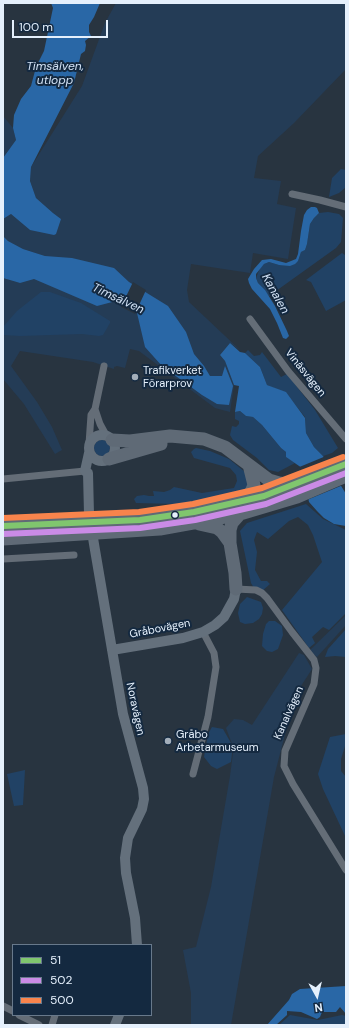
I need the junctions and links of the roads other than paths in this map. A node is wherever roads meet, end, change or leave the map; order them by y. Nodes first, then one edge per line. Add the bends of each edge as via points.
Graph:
1 (292, 194) dead end
2 (346, 207) edge
3 (250, 319) dead end
4 (104, 366) dead end
5 (95, 409) junction
6 (109, 437) junction
7 (184, 438) junction
8 (346, 439) edge
9 (89, 448) junction
10 (107, 460) junction
11 (249, 465) junction
12 (86, 472) junction
13 (342, 472) edge
14 (3, 479) edge
15 (294, 491) junction
16 (240, 508) junction
17 (197, 523) junction
18 (3, 526) edge
19 (109, 527) junction
20 (60, 530) junction
21 (3, 539) edge
22 (230, 543) junction
23 (74, 555) dead end
24 (3, 559) edge
25 (236, 589) junction
26 (203, 632) junction
27 (112, 650) junction
28 (193, 774) dead end
29 (346, 870) edge
30 (137, 944) edge
31 (3, 1006) edge
32 (12, 1010) edge
33 (22, 1016) edge
34 (39, 1025) edge

1 - 2 street
3 - 8 street, Vinäsvägen via 288,371
4 - 5 street
5 - 6 street via 100,424
5 - 9 street via 90,419
6 - 7 highway via 130,441 170,436
6 - 9 street via 93,437
6 - 10 street via 115,449
7 - 10 highway
7 - 11 highway via 204,440 225,447
9 - 10 street via 96,460
9 - 12 street, Noravägen
10 - 12 street via 96,471
11 - 15 highway via 270,480
11 - 16 highway via 254,485
12 - 14 street
12 - 27 street, Noravägen via 90,514
13 - 15 highway
15 - 16 highway
16 - 17 highway
16 - 19 highway via 140,520
16 - 22 highway via 231,524
17 - 19 highway via 160,529
17 - 22 highway via 217,528
18 - 20 highway
19 - 20 highway
20 - 21 highway
22 - 25 highway
23 - 24 street
25 - 26 street, Gråbovägen via 234,599 224,617
25 - 29 street, Kanalvägen via 256,590 262,593 314,660 314,684 285,751 284,766
26 - 27 street, Gråbovägen via 183,638
26 - 28 street via 214,653 216,667 208,716
27 - 30 street, Noravägen via 123,714 144,799 128,838 125,858
31 - 32 street
33 - 34 street

